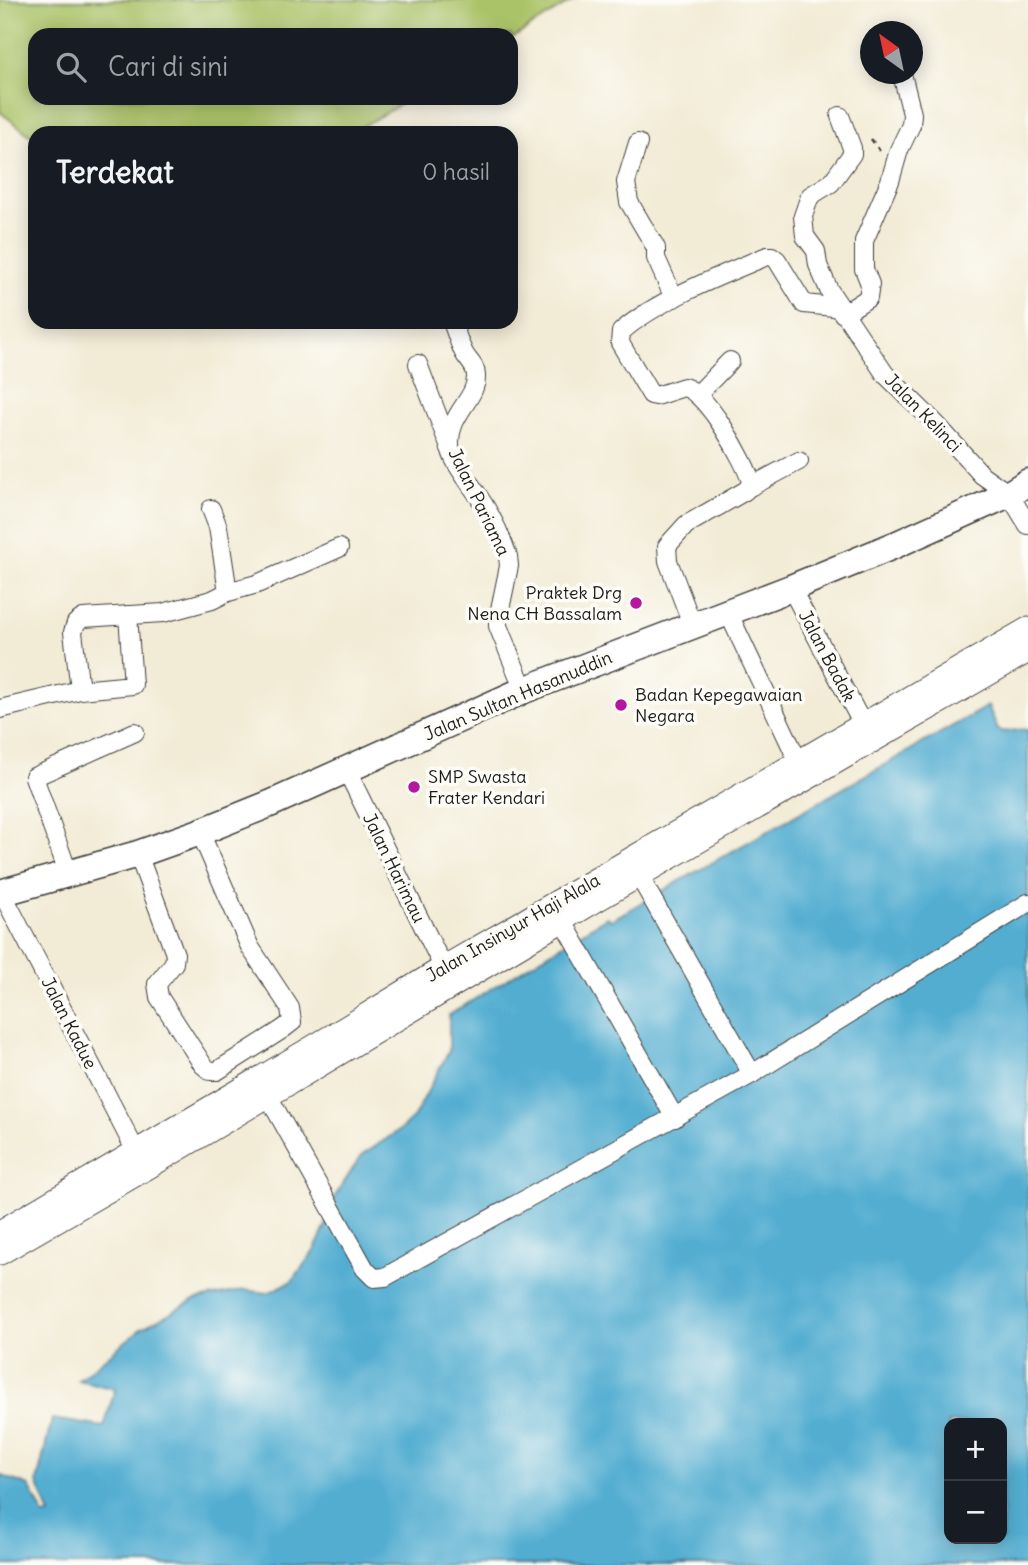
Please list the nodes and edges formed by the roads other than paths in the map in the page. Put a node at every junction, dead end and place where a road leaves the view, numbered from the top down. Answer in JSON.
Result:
{"nodes":[{"id":1,"x":904,"y":84,"type":"edge"},
{"id":2,"x":839,"y":116,"type":"dead end"},
{"id":3,"x":638,"y":144,"type":"dead end"},
{"id":4,"x":674,"y":299,"type":"junction"},
{"id":5,"x":842,"y":312,"type":"junction"},
{"id":6,"x":455,"y":329,"type":"edge"},
{"id":7,"x":730,"y":361,"type":"dead end"},
{"id":8,"x":418,"y":363,"type":"dead end"},
{"id":9,"x":698,"y":394,"type":"junction"},
{"id":10,"x":450,"y":448,"type":"junction"},
{"id":11,"x":799,"y":461,"type":"dead end"},
{"id":12,"x":752,"y":486,"type":"junction"},
{"id":13,"x":1019,"y":488,"type":"edge"},
{"id":14,"x":211,"y":509,"type":"dead end"},
{"id":15,"x":1028,"y":525,"type":"edge"},
{"id":16,"x":339,"y":548,"type":"dead end"},
{"id":17,"x":792,"y":588,"type":"junction"},
{"id":18,"x":228,"y":592,"type":"junction"},
{"id":19,"x":728,"y":612,"type":"junction"},
{"id":20,"x":128,"y":615,"type":"junction"},
{"id":21,"x":692,"y":624,"type":"junction"},
{"id":22,"x":1028,"y":629,"type":"edge"},
{"id":23,"x":1028,"y":651,"type":"edge"},
{"id":24,"x":80,"y":690,"type":"junction"},
{"id":25,"x":524,"y":690,"type":"junction"},
{"id":26,"x":0,"y":709,"type":"edge"},
{"id":27,"x":863,"y":725,"type":"junction"},
{"id":28,"x":135,"y":732,"type":"dead end"},
{"id":29,"x":799,"y":763,"type":"junction"},
{"id":30,"x":346,"y":769,"type":"junction"},
{"id":31,"x":200,"y":832,"type":"junction"},
{"id":32,"x":138,"y":854,"type":"junction"},
{"id":33,"x":69,"y":875,"type":"junction"},
{"id":34,"x":643,"y":884,"type":"junction"},
{"id":35,"x":1,"y":893,"type":"edge"},
{"id":36,"x":1028,"y":903,"type":"edge"},
{"id":37,"x":568,"y":929,"type":"junction"},
{"id":38,"x":448,"y":976,"type":"junction"},
{"id":39,"x":752,"y":1074,"type":"junction"},
{"id":40,"x":268,"y":1096,"type":"junction"},
{"id":41,"x":675,"y":1118,"type":"junction"},
{"id":42,"x":141,"y":1161,"type":"junction"},
{"id":43,"x":0,"y":1232,"type":"edge"},
{"id":44,"x":0,"y":1253,"type":"edge"}],
"edges":[{"from":1,"to":5,"type":"street"},
{"from":2,"to":5,"type":"street","name":"Jalan Kelinci"},
{"from":3,"to":4,"type":"street"},
{"from":4,"to":5,"type":"street"},
{"from":4,"to":9,"type":"street"},
{"from":5,"to":13,"type":"street","name":"Jalan Kelinci"},
{"from":6,"to":10,"type":"street","name":"Jalan Pariama"},
{"from":7,"to":9,"type":"street"},
{"from":8,"to":10,"type":"street"},
{"from":9,"to":12,"type":"street"},
{"from":10,"to":25,"type":"street","name":"Jalan Pariama"},
{"from":11,"to":12,"type":"street"},
{"from":12,"to":21,"type":"street"},
{"from":13,"to":15,"type":"street","name":"Jalan Kelinci"},
{"from":13,"to":17,"type":"highway","name":"Jalan Sultan Hasanuddin"},
{"from":14,"to":18,"type":"street"},
{"from":16,"to":18,"type":"street"},
{"from":17,"to":19,"type":"highway","name":"Jalan Sultan Hasanuddin"},
{"from":17,"to":27,"type":"street","name":"Jalan Badak"},
{"from":18,"to":20,"type":"street"},
{"from":19,"to":21,"type":"highway","name":"Jalan Sultan Hasanuddin"},
{"from":19,"to":29,"type":"street"},
{"from":20,"to":24,"type":"street"},
{"from":20,"to":24,"type":"street"},
{"from":21,"to":25,"type":"highway","name":"Jalan Sultan Hasanuddin"},
{"from":22,"to":27,"type":"main road","name":"Jalan Insinyur Haji Alala"},
{"from":23,"to":34,"type":"main road","name":"Jalan Insinyur Haji Alala"},
{"from":24,"to":26,"type":"street"},
{"from":25,"to":30,"type":"highway","name":"Jalan Sultan Hasanuddin"},
{"from":27,"to":29,"type":"main road","name":"Jalan Insinyur Haji Alala"},
{"from":28,"to":33,"type":"street"},
{"from":29,"to":38,"type":"main road","name":"Jalan Insinyur Haji Alala"},
{"from":30,"to":31,"type":"highway","name":"Jalan Sultan Hasanuddin"},
{"from":30,"to":38,"type":"street","name":"Jalan Harimau"},
{"from":31,"to":32,"type":"highway","name":"Jalan Sultan Hasanuddin"},
{"from":31,"to":32,"type":"street"},
{"from":32,"to":33,"type":"highway","name":"Jalan Sultan Hasanuddin"},
{"from":33,"to":35,"type":"highway","name":"Jalan Sultan Hasanuddin"},
{"from":34,"to":37,"type":"main road","name":"Jalan Insinyur Haji Alala"},
{"from":34,"to":39,"type":"street"},
{"from":35,"to":42,"type":"street","name":"Jalan Kadue"},
{"from":36,"to":39,"type":"street"},
{"from":37,"to":38,"type":"main road","name":"Jalan Insinyur Haji Alala"},
{"from":37,"to":41,"type":"street"},
{"from":38,"to":40,"type":"main road","name":"Jalan Insinyur Haji Alala"},
{"from":38,"to":42,"type":"main road","name":"Jalan Insinyur Haji Alala"},
{"from":39,"to":41,"type":"street"},
{"from":40,"to":41,"type":"street"},
{"from":40,"to":42,"type":"main road","name":"Jalan Insinyur Haji Alala"},
{"from":42,"to":43,"type":"main road","name":"Jalan Insinyur Haji Alala"},
{"from":42,"to":44,"type":"main road","name":"Jalan Insinyur Haji Alala"}]}
